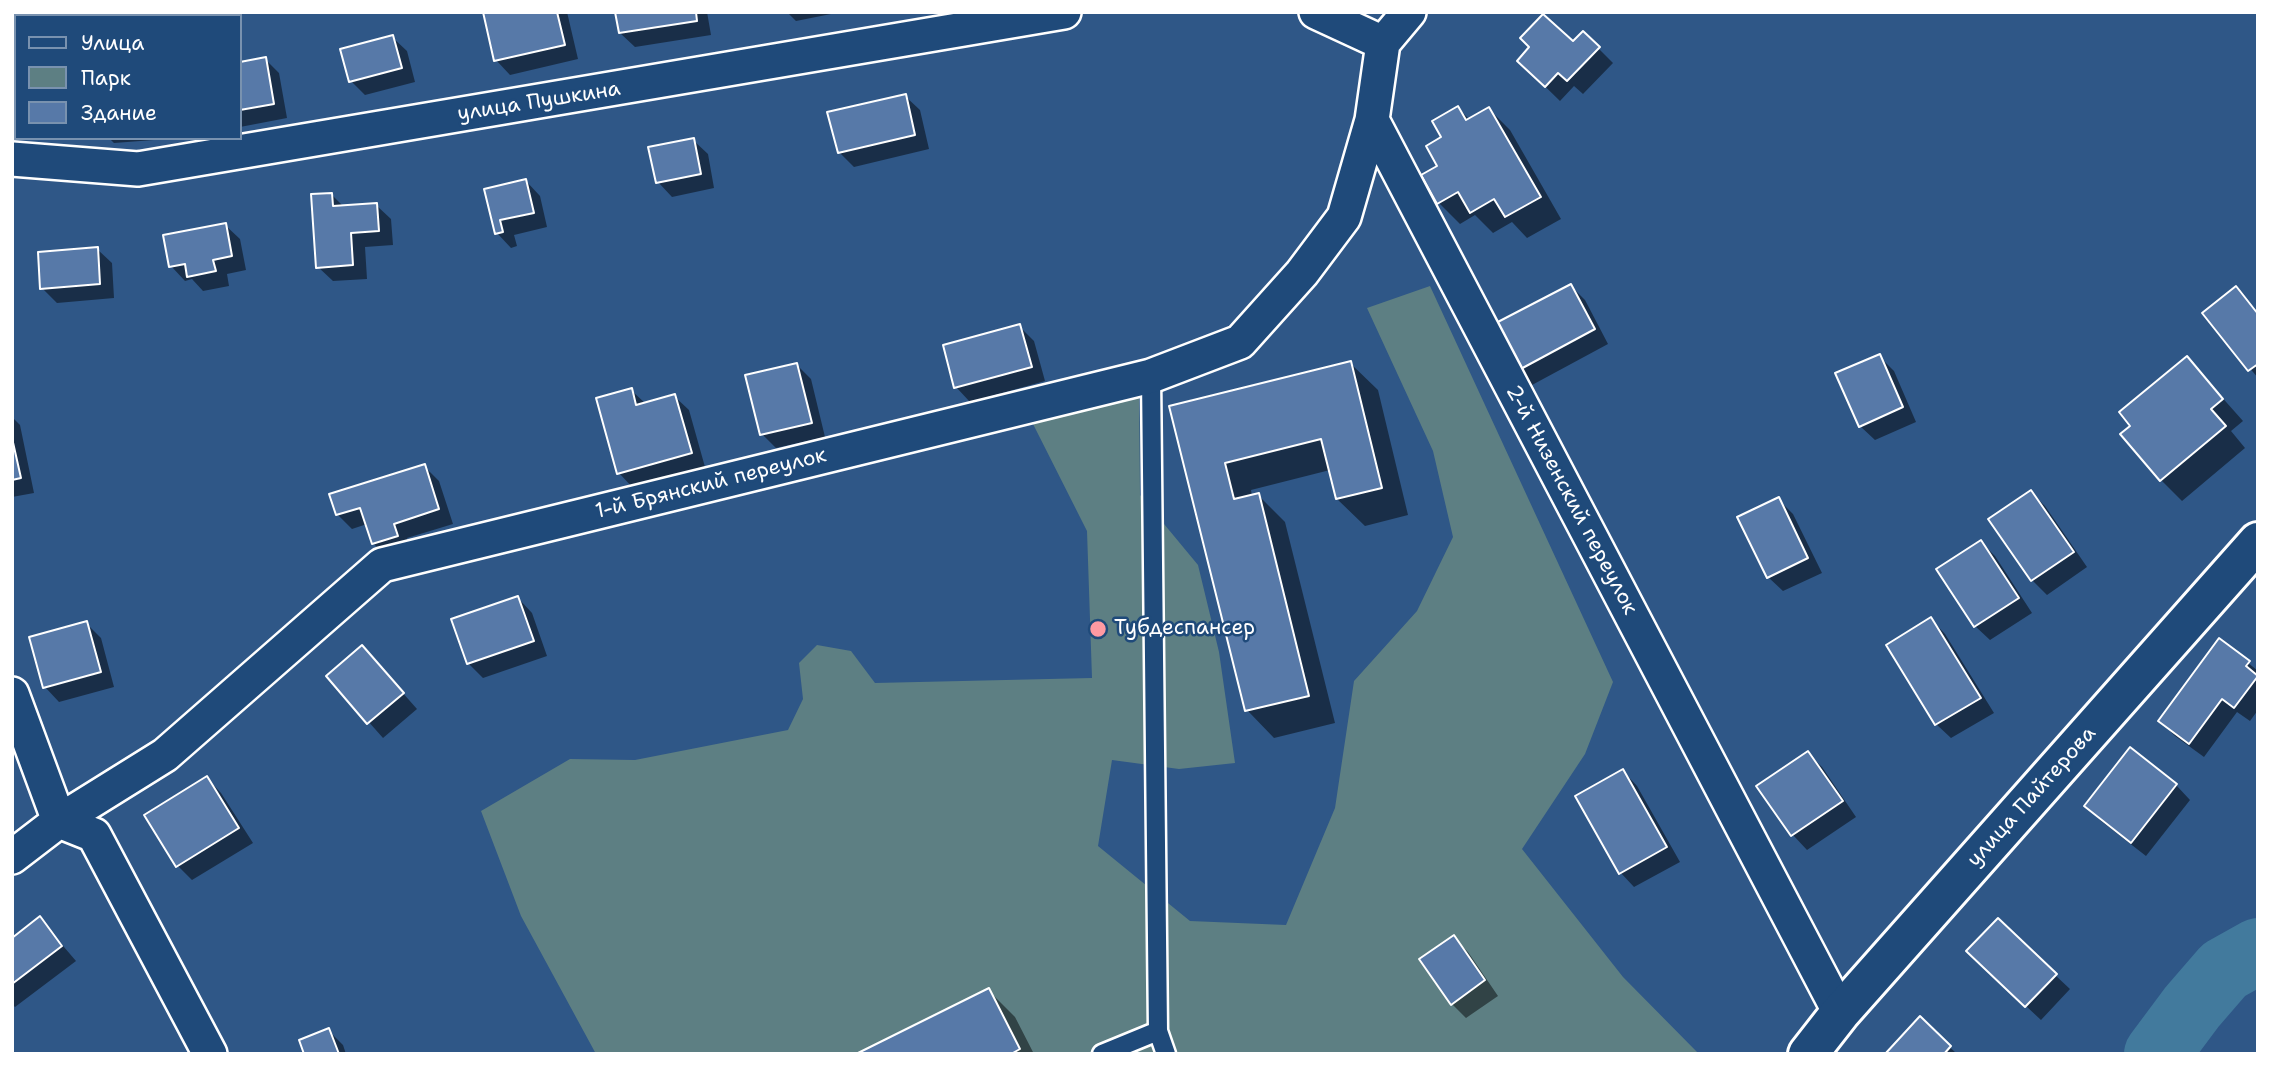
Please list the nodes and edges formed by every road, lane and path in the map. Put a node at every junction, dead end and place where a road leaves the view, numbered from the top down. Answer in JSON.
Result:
{"nodes":[{"id":1,"x":1064,"y":12,"type":"edge"},
{"id":2,"x":1316,"y":12,"type":"edge"},
{"id":3,"x":1409,"y":12,"type":"edge"},
{"id":4,"x":1383,"y":43,"type":"junction"},
{"id":5,"x":1372,"y":120,"type":"junction"},
{"id":6,"x":12,"y":159,"type":"edge"},
{"id":7,"x":1151,"y":376,"type":"junction"},
{"id":8,"x":2258,"y":542,"type":"edge"},
{"id":9,"x":12,"y":694,"type":"edge"},
{"id":10,"x":59,"y":821,"type":"junction"},
{"id":11,"x":12,"y":857,"type":"edge"},
{"id":12,"x":1840,"y":1013,"type":"junction"},
{"id":13,"x":1158,"y":1031,"type":"junction"},
{"id":14,"x":210,"y":1054,"type":"edge"},
{"id":15,"x":1102,"y":1054,"type":"edge"},
{"id":16,"x":1166,"y":1054,"type":"edge"},
{"id":17,"x":1808,"y":1054,"type":"edge"}],
"edges":[{"from":1,"to":6,"type":"street","name":"улица Пушкина"},
{"from":2,"to":4,"type":"street"},
{"from":3,"to":4,"type":"street"},
{"from":4,"to":5,"type":"street"},
{"from":5,"to":7,"type":"street","name":"1-й Брянский переулок"},
{"from":5,"to":12,"type":"street","name":"2-й Низенский переулок"},
{"from":7,"to":10,"type":"street","name":"1-й Брянский переулок"},
{"from":7,"to":13,"type":"lane"},
{"from":8,"to":12,"type":"main road","name":"улица Пайтерова"},
{"from":9,"to":10,"type":"street"},
{"from":10,"to":11,"type":"street","name":"1-й Брянский переулок"},
{"from":10,"to":14,"type":"street"},
{"from":12,"to":17,"type":"main road","name":"улица Пайтерова"},
{"from":13,"to":15,"type":"lane"},
{"from":13,"to":16,"type":"lane"}]}
